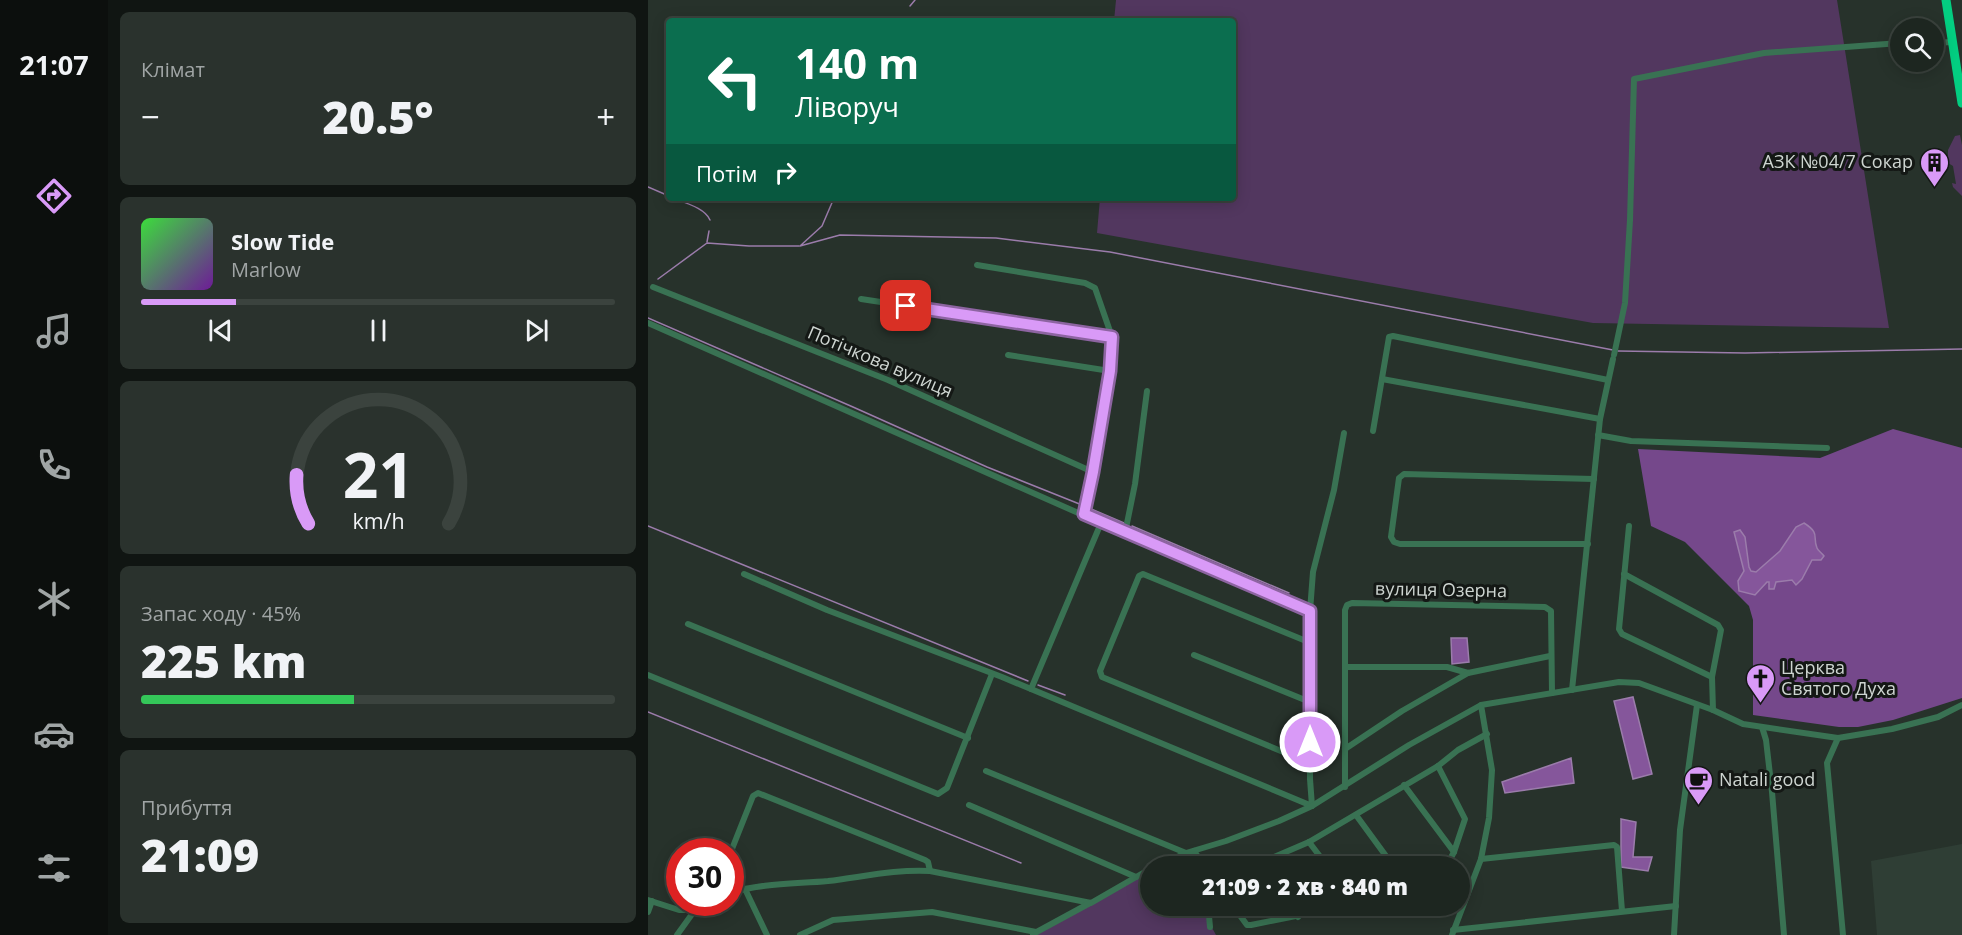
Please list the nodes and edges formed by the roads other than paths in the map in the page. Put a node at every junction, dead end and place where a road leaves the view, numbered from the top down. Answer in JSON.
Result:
{"nodes":[{"id":1,"x":1946,"y":0,"type":"edge"},
{"id":2,"x":1944,"y":42,"type":"edge"},
{"id":3,"x":1953,"y":42,"type":"junction"},
{"id":4,"x":1890,"y":44,"type":"edge"},
{"id":5,"x":1962,"y":103,"type":"edge"},
{"id":6,"x":977,"y":265,"type":"dead end"},
{"id":7,"x":653,"y":287,"type":"dead end"},
{"id":8,"x":861,"y":298,"type":"dead end"},
{"id":9,"x":648,"y":323,"type":"edge"},
{"id":10,"x":1112,"y":337,"type":"junction"},
{"id":11,"x":1008,"y":355,"type":"dead end"},
{"id":12,"x":1110,"y":371,"type":"junction"},
{"id":13,"x":1382,"y":379,"type":"junction"},
{"id":14,"x":1608,"y":380,"type":"junction"},
{"id":15,"x":1147,"y":391,"type":"dead end"},
{"id":16,"x":1600,"y":420,"type":"junction"},
{"id":17,"x":1373,"y":431,"type":"dead end"},
{"id":18,"x":1344,"y":433,"type":"dead end"},
{"id":19,"x":1598,"y":435,"type":"junction"},
{"id":20,"x":1827,"y":448,"type":"dead end"},
{"id":21,"x":1093,"y":472,"type":"junction"},
{"id":22,"x":1594,"y":479,"type":"junction"},
{"id":23,"x":1084,"y":514,"type":"junction"},
{"id":24,"x":1101,"y":523,"type":"junction"},
{"id":25,"x":1629,"y":526,"type":"dead end"},
{"id":26,"x":1125,"y":533,"type":"junction"},
{"id":27,"x":1588,"y":544,"type":"junction"},
{"id":28,"x":744,"y":574,"type":"dead end"},
{"id":29,"x":1624,"y":574,"type":"junction"},
{"id":30,"x":1310,"y":611,"type":"junction"},
{"id":31,"x":688,"y":624,"type":"dead end"},
{"id":32,"x":1311,"y":643,"type":"junction"},
{"id":33,"x":1194,"y":655,"type":"dead end"},
{"id":34,"x":1551,"y":656,"type":"junction"},
{"id":35,"x":1346,"y":667,"type":"junction"},
{"id":36,"x":1468,"y":673,"type":"junction"},
{"id":37,"x":992,"y":674,"type":"junction"},
{"id":38,"x":648,"y":675,"type":"edge"},
{"id":39,"x":1712,"y":677,"type":"junction"},
{"id":40,"x":1030,"y":688,"type":"junction"},
{"id":41,"x":1572,"y":690,"type":"junction"},
{"id":42,"x":1552,"y":693,"type":"junction"},
{"id":43,"x":1310,"y":702,"type":"junction"},
{"id":44,"x":1481,"y":705,"type":"junction"},
{"id":45,"x":1697,"y":705,"type":"junction"},
{"id":46,"x":1962,"y":705,"type":"edge"},
{"id":47,"x":1713,"y":710,"type":"junction"},
{"id":48,"x":1762,"y":727,"type":"junction"},
{"id":49,"x":1487,"y":734,"type":"junction"},
{"id":50,"x":968,"y":738,"type":"junction"},
{"id":51,"x":1838,"y":738,"type":"junction"},
{"id":52,"x":1345,"y":749,"type":"junction"},
{"id":53,"x":1310,"y":762,"type":"junction"},
{"id":54,"x":1438,"y":766,"type":"junction"},
{"id":55,"x":986,"y":771,"type":"dead end"},
{"id":56,"x":1404,"y":785,"type":"junction"},
{"id":57,"x":1345,"y":787,"type":"junction"},
{"id":58,"x":969,"y":805,"type":"dead end"},
{"id":59,"x":1312,"y":806,"type":"junction"},
{"id":60,"x":1356,"y":815,"type":"junction"},
{"id":61,"x":736,"y":838,"type":"edge"},
{"id":62,"x":1309,"y":842,"type":"junction"},
{"id":63,"x":1194,"y":851,"type":"junction"},
{"id":64,"x":1454,"y":852,"type":"junction"},
{"id":65,"x":1186,"y":853,"type":"junction"},
{"id":66,"x":1179,"y":856,"type":"edge"},
{"id":67,"x":1197,"y":856,"type":"edge"},
{"id":68,"x":1281,"y":856,"type":"edge"},
{"id":69,"x":1320,"y":856,"type":"edge"},
{"id":70,"x":1386,"y":856,"type":"edge"},
{"id":71,"x":1452,"y":856,"type":"edge"},
{"id":72,"x":1481,"y":859,"type":"junction"},
{"id":73,"x":930,"y":871,"type":"junction"},
{"id":74,"x":1140,"y":875,"type":"edge"},
{"id":75,"x":1136,"y":877,"type":"junction"},
{"id":76,"x":745,"y":889,"type":"joint"},
{"id":77,"x":650,"y":900,"type":"edge"},
{"id":78,"x":1091,"y":903,"type":"junction"},
{"id":79,"x":666,"y":906,"type":"edge"},
{"id":80,"x":1676,"y":906,"type":"junction"},
{"id":81,"x":1622,"y":911,"type":"junction"},
{"id":82,"x":648,"y":912,"type":"edge"},
{"id":83,"x":691,"y":916,"type":"edge"},
{"id":84,"x":1208,"y":916,"type":"edge"},
{"id":85,"x":1240,"y":916,"type":"edge"},
{"id":86,"x":1298,"y":916,"type":"edge"},
{"id":87,"x":1210,"y":927,"type":"dead end"},
{"id":88,"x":1452,"y":933,"type":"edge"},
{"id":89,"x":1033,"y":934,"type":"edge"},
{"id":90,"x":677,"y":935,"type":"edge"},
{"id":91,"x":767,"y":935,"type":"edge"},
{"id":92,"x":800,"y":935,"type":"edge"},
{"id":93,"x":1674,"y":935,"type":"edge"},
{"id":94,"x":1784,"y":935,"type":"edge"},
{"id":95,"x":1844,"y":935,"type":"edge"}],
"edges":[{"from":1,"to":3,"type":"highway"},
{"from":2,"to":3,"type":"street"},
{"from":3,"to":5,"type":"highway"},
{"from":4,"to":14,"type":"street"},
{"from":6,"to":10,"type":"street"},
{"from":7,"to":21,"type":"street","name":"Потічкова вулиця"},
{"from":8,"to":10,"type":"street"},
{"from":9,"to":23,"type":"street"},
{"from":10,"to":12,"type":"street"},
{"from":11,"to":12,"type":"street"},
{"from":12,"to":21,"type":"street"},
{"from":13,"to":14,"type":"street"},
{"from":13,"to":16,"type":"street"},
{"from":13,"to":17,"type":"street"},
{"from":14,"to":16,"type":"street"},
{"from":15,"to":26,"type":"street"},
{"from":16,"to":19,"type":"street"},
{"from":18,"to":30,"type":"street"},
{"from":19,"to":20,"type":"street"},
{"from":19,"to":22,"type":"street"},
{"from":21,"to":23,"type":"street"},
{"from":22,"to":27,"type":"street"},
{"from":22,"to":27,"type":"street"},
{"from":23,"to":24,"type":"street"},
{"from":24,"to":26,"type":"street"},
{"from":24,"to":40,"type":"street"},
{"from":25,"to":29,"type":"street"},
{"from":26,"to":30,"type":"street"},
{"from":27,"to":41,"type":"street"},
{"from":28,"to":37,"type":"street"},
{"from":29,"to":39,"type":"street"},
{"from":29,"to":39,"type":"street"},
{"from":30,"to":32,"type":"street"},
{"from":31,"to":50,"type":"street"},
{"from":32,"to":43,"type":"street"},
{"from":32,"to":53,"type":"street"},
{"from":33,"to":43,"type":"street"},
{"from":34,"to":35,"type":"street","name":"вулиця Озерна"},
{"from":34,"to":36,"type":"street"},
{"from":34,"to":42,"type":"street","name":"вулиця Озерна"},
{"from":35,"to":36,"type":"street"},
{"from":35,"to":52,"type":"street","name":"вулиця Озерна"},
{"from":36,"to":52,"type":"street"},
{"from":37,"to":40,"type":"street"},
{"from":37,"to":50,"type":"street"},
{"from":38,"to":50,"type":"street"},
{"from":39,"to":47,"type":"street"},
{"from":40,"to":59,"type":"street"},
{"from":41,"to":42,"type":"street"},
{"from":41,"to":45,"type":"street"},
{"from":42,"to":44,"type":"street"},
{"from":43,"to":53,"type":"street"},
{"from":44,"to":49,"type":"street"},
{"from":44,"to":57,"type":"street"},
{"from":45,"to":47,"type":"street"},
{"from":45,"to":80,"type":"street"},
{"from":46,"to":51,"type":"street"},
{"from":47,"to":48,"type":"street"},
{"from":48,"to":51,"type":"street"},
{"from":48,"to":94,"type":"street"},
{"from":49,"to":54,"type":"street"},
{"from":49,"to":72,"type":"street"},
{"from":51,"to":95,"type":"street"},
{"from":52,"to":57,"type":"street","name":"вулиця Озерна"},
{"from":53,"to":59,"type":"street"},
{"from":54,"to":56,"type":"street"},
{"from":54,"to":64,"type":"street"},
{"from":55,"to":65,"type":"street"},
{"from":56,"to":60,"type":"street"},
{"from":56,"to":64,"type":"street"},
{"from":57,"to":59,"type":"street"},
{"from":58,"to":75,"type":"street"},
{"from":59,"to":63,"type":"street"},
{"from":60,"to":62,"type":"street"},
{"from":60,"to":70,"type":"street"},
{"from":61,"to":73,"type":"street"},
{"from":62,"to":68,"type":"street"},
{"from":62,"to":69,"type":"street"},
{"from":63,"to":65,"type":"street"},
{"from":63,"to":67,"type":"street"},
{"from":64,"to":71,"type":"street"},
{"from":65,"to":66,"type":"street"},
{"from":72,"to":81,"type":"street"},
{"from":72,"to":88,"type":"street"},
{"from":73,"to":76,"type":"street"},
{"from":73,"to":78,"type":"street"},
{"from":74,"to":75,"type":"street"},
{"from":75,"to":78,"type":"street"},
{"from":76,"to":91,"type":"street"},
{"from":77,"to":79,"type":"street"},
{"from":77,"to":82,"type":"street"},
{"from":78,"to":89,"type":"street"},
{"from":80,"to":81,"type":"street"},
{"from":80,"to":93,"type":"street"},
{"from":81,"to":88,"type":"street"},
{"from":83,"to":90,"type":"street"},
{"from":84,"to":87,"type":"street"},
{"from":85,"to":86,"type":"street"},
{"from":89,"to":92,"type":"street"}]}
